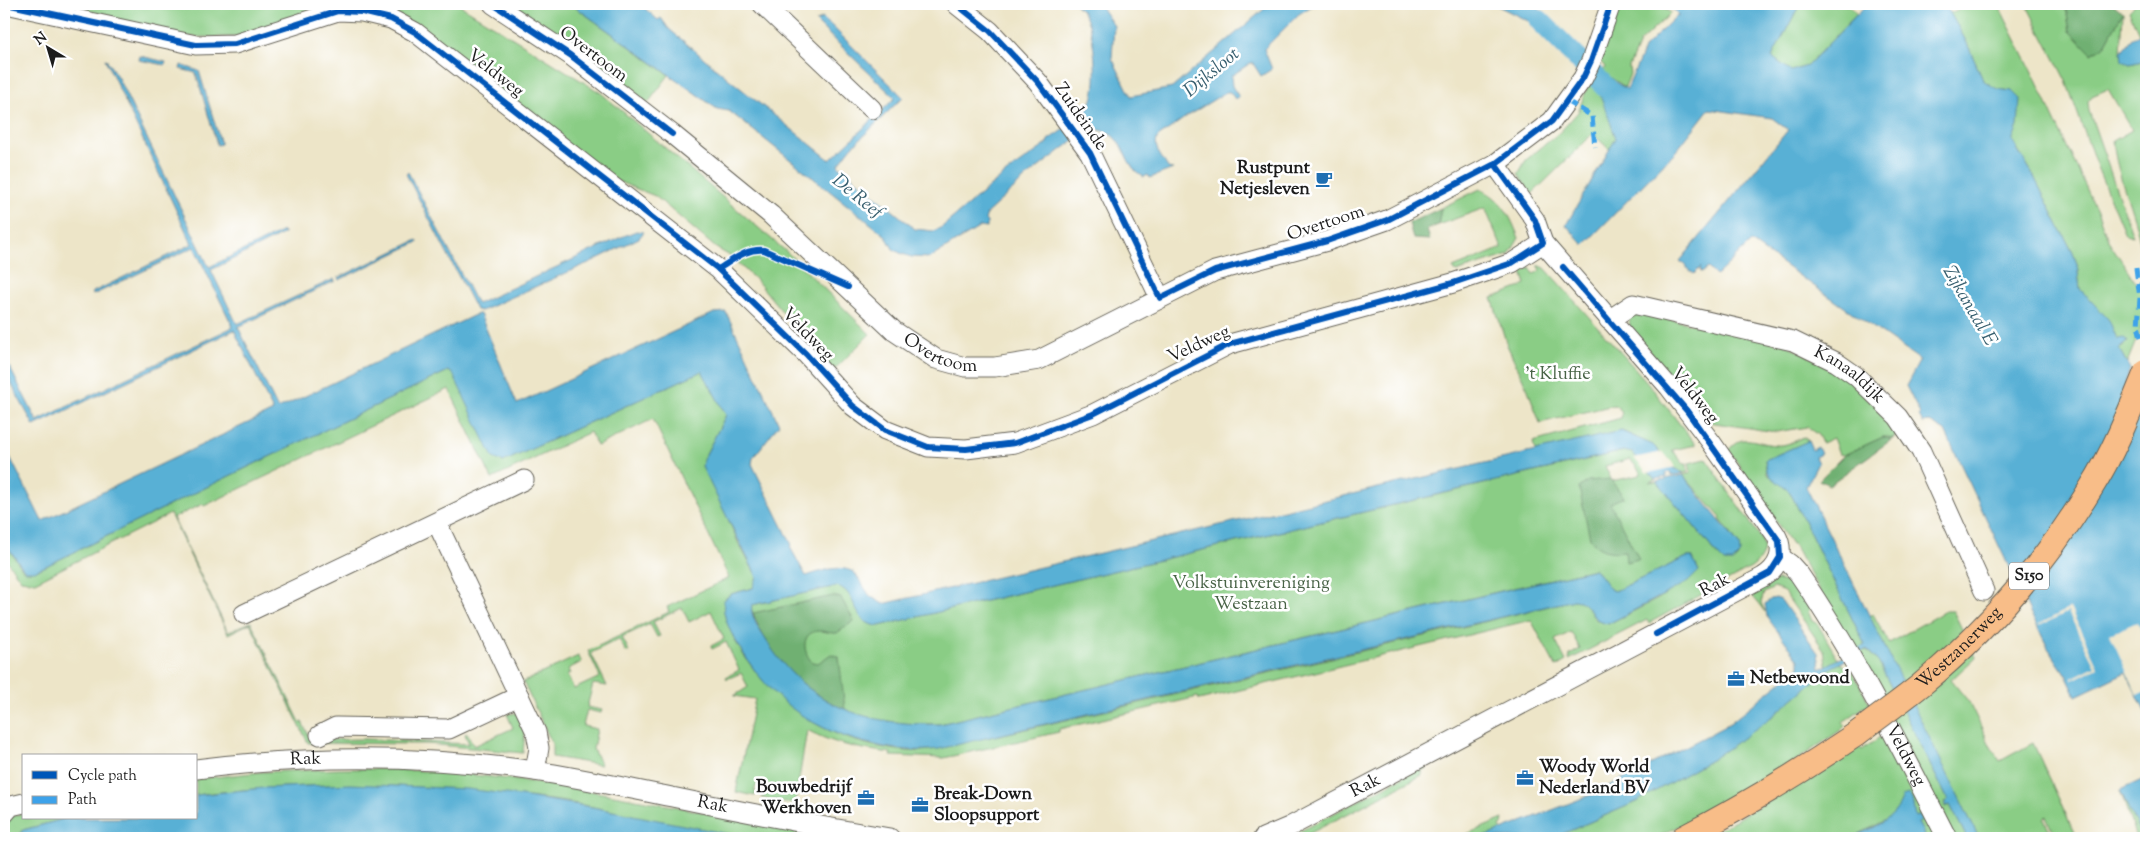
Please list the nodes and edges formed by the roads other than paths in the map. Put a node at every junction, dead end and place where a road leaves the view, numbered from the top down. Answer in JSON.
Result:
{"nodes":[{"id":1,"x":6,"y":4,"type":"edge"},
{"id":2,"x":493,"y":4,"type":"edge"},
{"id":3,"x":762,"y":4,"type":"edge"},
{"id":4,"x":956,"y":4,"type":"edge"},
{"id":5,"x":1611,"y":4,"type":"edge"},
{"id":6,"x":872,"y":109,"type":"dead end"},
{"id":7,"x":1495,"y":164,"type":"junction"},
{"id":8,"x":1543,"y":243,"type":"junction"},
{"id":9,"x":1160,"y":298,"type":"junction"},
{"id":10,"x":1609,"y":320,"type":"junction"},
{"id":11,"x":2146,"y":372,"type":"edge"},
{"id":12,"x":524,"y":480,"type":"dead end"},
{"id":13,"x":437,"y":523,"type":"junction"},
{"id":14,"x":1780,"y":557,"type":"junction"},
{"id":15,"x":1984,"y":591,"type":"dead end"},
{"id":16,"x":244,"y":614,"type":"dead end"},
{"id":17,"x":519,"y":696,"type":"junction"},
{"id":18,"x":320,"y":735,"type":"dead end"},
{"id":19,"x":198,"y":769,"type":"edge"},
{"id":20,"x":535,"y":771,"type":"junction"},
{"id":21,"x":890,"y":838,"type":"edge"},
{"id":22,"x":1263,"y":838,"type":"edge"},
{"id":23,"x":1683,"y":838,"type":"edge"},
{"id":24,"x":1947,"y":838,"type":"edge"}],
"edges":[{"from":1,"to":8,"type":"street","name":"Veldweg"},
{"from":2,"to":9,"type":"street","name":"Overtoom"},
{"from":3,"to":6,"type":"street"},
{"from":4,"to":9,"type":"street","name":"Zuideinde"},
{"from":5,"to":7,"type":"street","name":"Overtoom"},
{"from":7,"to":8,"type":"street","name":"Veldweg"},
{"from":7,"to":9,"type":"street","name":"Overtoom"},
{"from":8,"to":10,"type":"street","name":"Veldweg"},
{"from":10,"to":14,"type":"street","name":"Veldweg"},
{"from":10,"to":15,"type":"street","name":"Kanaaldijk"},
{"from":11,"to":23,"type":"main road","name":"Westzanerweg","number":"S150","bridge":true},
{"from":12,"to":13,"type":"street"},
{"from":13,"to":16,"type":"street"},
{"from":13,"to":17,"type":"street"},
{"from":14,"to":22,"type":"street","name":"Rak"},
{"from":14,"to":24,"type":"street","name":"Veldweg"},
{"from":17,"to":18,"type":"street","name":"Rak"},
{"from":17,"to":20,"type":"street"},
{"from":19,"to":20,"type":"street","name":"Rak"},
{"from":20,"to":21,"type":"street","name":"Rak"}]}
